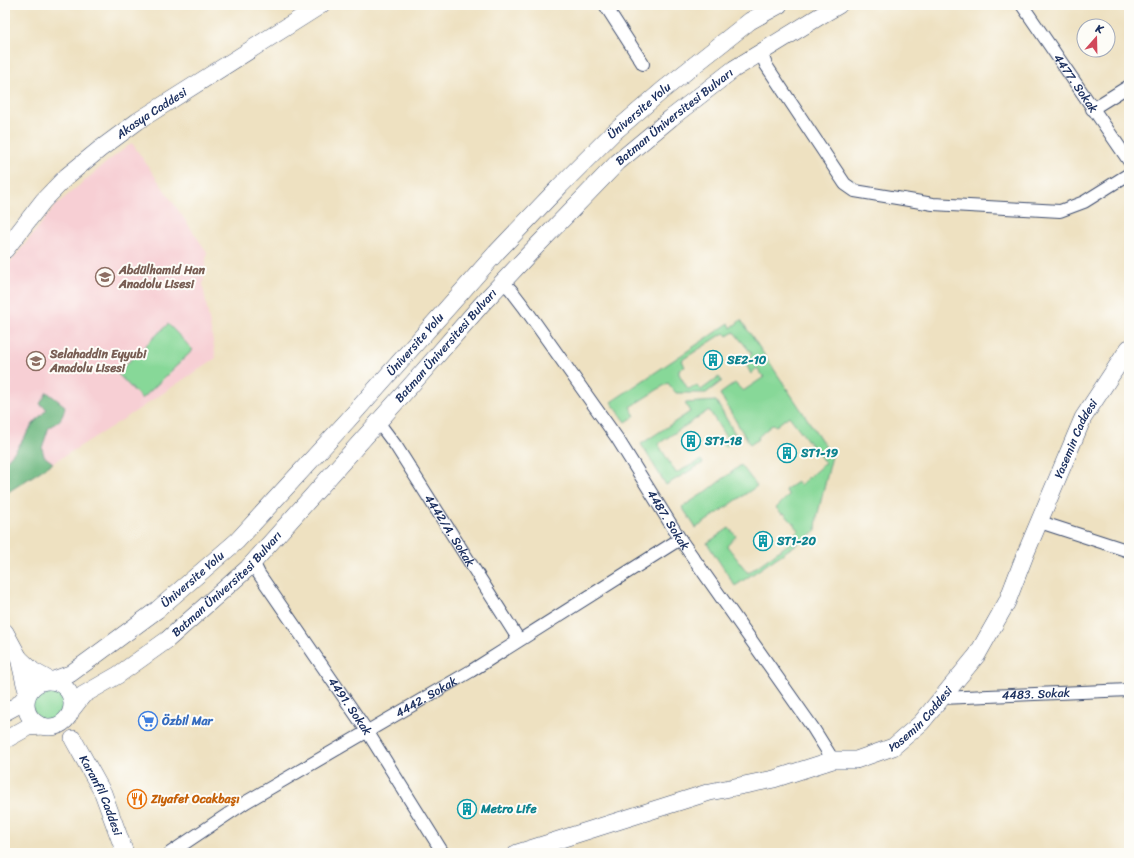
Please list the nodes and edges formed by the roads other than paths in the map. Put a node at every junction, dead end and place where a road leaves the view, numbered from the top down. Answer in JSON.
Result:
{"nodes":[{"id":1,"x":321,"y":5,"type":"edge"},
{"id":2,"x":605,"y":5,"type":"edge"},
{"id":3,"x":779,"y":5,"type":"edge"},
{"id":4,"x":839,"y":5,"type":"edge"},
{"id":5,"x":1022,"y":5,"type":"edge"},
{"id":6,"x":761,"y":52,"type":"junction"},
{"id":7,"x":643,"y":64,"type":"dead end"},
{"id":8,"x":1129,"y":86,"type":"edge"},
{"id":9,"x":1092,"y":109,"type":"junction"},
{"id":10,"x":1129,"y":161,"type":"edge"},
{"id":11,"x":1129,"y":174,"type":"edge"},
{"id":12,"x":5,"y":250,"type":"edge"},
{"id":13,"x":503,"y":282,"type":"junction"},
{"id":14,"x":1129,"y":348,"type":"edge"},
{"id":15,"x":378,"y":422,"type":"junction"},
{"id":16,"x":1040,"y":522,"type":"junction"},
{"id":17,"x":680,"y":540,"type":"junction"},
{"id":18,"x":1129,"y":551,"type":"edge"},
{"id":19,"x":253,"y":562,"type":"junction"},
{"id":20,"x":5,"y":632,"type":"edge"},
{"id":21,"x":519,"y":640,"type":"junction"},
{"id":22,"x":19,"y":658,"type":"junction"},
{"id":23,"x":51,"y":681,"type":"junction"},
{"id":24,"x":1129,"y":690,"type":"edge"},
{"id":25,"x":28,"y":694,"type":"junction"},
{"id":26,"x":942,"y":698,"type":"junction"},
{"id":27,"x":71,"y":711,"type":"junction"},
{"id":28,"x":5,"y":712,"type":"edge"},
{"id":29,"x":47,"y":727,"type":"junction"},
{"id":30,"x":367,"y":731,"type":"junction"},
{"id":31,"x":73,"y":739,"type":"junction"},
{"id":32,"x":5,"y":740,"type":"edge"},
{"id":33,"x":833,"y":760,"type":"junction"},
{"id":34,"x":125,"y":853,"type":"edge"},
{"id":35,"x":170,"y":853,"type":"edge"},
{"id":36,"x":443,"y":853,"type":"edge"},
{"id":37,"x":517,"y":853,"type":"edge"}],
"edges":[{"from":1,"to":12,"type":"main road","name":"Akasya Caddesi"},
{"from":2,"to":7,"type":"street"},
{"from":3,"to":23,"type":"main road","name":"Üniversite Yolu"},
{"from":4,"to":6,"type":"main road","name":"Batman Üniversitesi Bulvarı"},
{"from":5,"to":9,"type":"street","name":"4477. Sokak"},
{"from":6,"to":11,"type":"street"},
{"from":6,"to":13,"type":"main road","name":"Batman Üniversitesi Bulvarı"},
{"from":8,"to":9,"type":"street"},
{"from":9,"to":10,"type":"street","name":"4477. Sokak"},
{"from":13,"to":15,"type":"main road","name":"Batman Üniversitesi Bulvarı"},
{"from":13,"to":17,"type":"street","name":"4487. Sokak"},
{"from":14,"to":16,"type":"main road","name":"Yasemin Caddesi"},
{"from":15,"to":19,"type":"main road","name":"Batman Üniversitesi Bulvarı"},
{"from":15,"to":21,"type":"street","name":"4442/A. Sokak"},
{"from":16,"to":18,"type":"street"},
{"from":16,"to":26,"type":"main road","name":"Yasemin Caddesi"},
{"from":17,"to":21,"type":"street","name":"4442. Sokak"},
{"from":17,"to":33,"type":"street","name":"4487. Sokak"},
{"from":19,"to":27,"type":"main road","name":"Batman Üniversitesi Bulvarı"},
{"from":19,"to":30,"type":"street","name":"4491. Sokak"},
{"from":20,"to":22,"type":"main road"},
{"from":21,"to":30,"type":"street","name":"4442. Sokak"},
{"from":22,"to":23,"type":"main road"},
{"from":22,"to":25,"type":"main road"},
{"from":23,"to":25,"type":"main road"},
{"from":23,"to":27,"type":"main road"},
{"from":24,"to":26,"type":"street","name":"4483. Sokak"},
{"from":25,"to":28,"type":"main road"},
{"from":25,"to":29,"type":"main road"},
{"from":26,"to":33,"type":"main road","name":"Yasemin Caddesi"},
{"from":27,"to":29,"type":"main road"},
{"from":27,"to":31,"type":"main road"},
{"from":29,"to":31,"type":"main road"},
{"from":29,"to":32,"type":"main road"},
{"from":30,"to":35,"type":"street","name":"4442. Sokak"},
{"from":30,"to":36,"type":"street","name":"4491. Sokak"},
{"from":31,"to":34,"type":"main road","name":"Karanfil Caddesi"},
{"from":33,"to":37,"type":"main road","name":"Yasemin Caddesi"}]}
